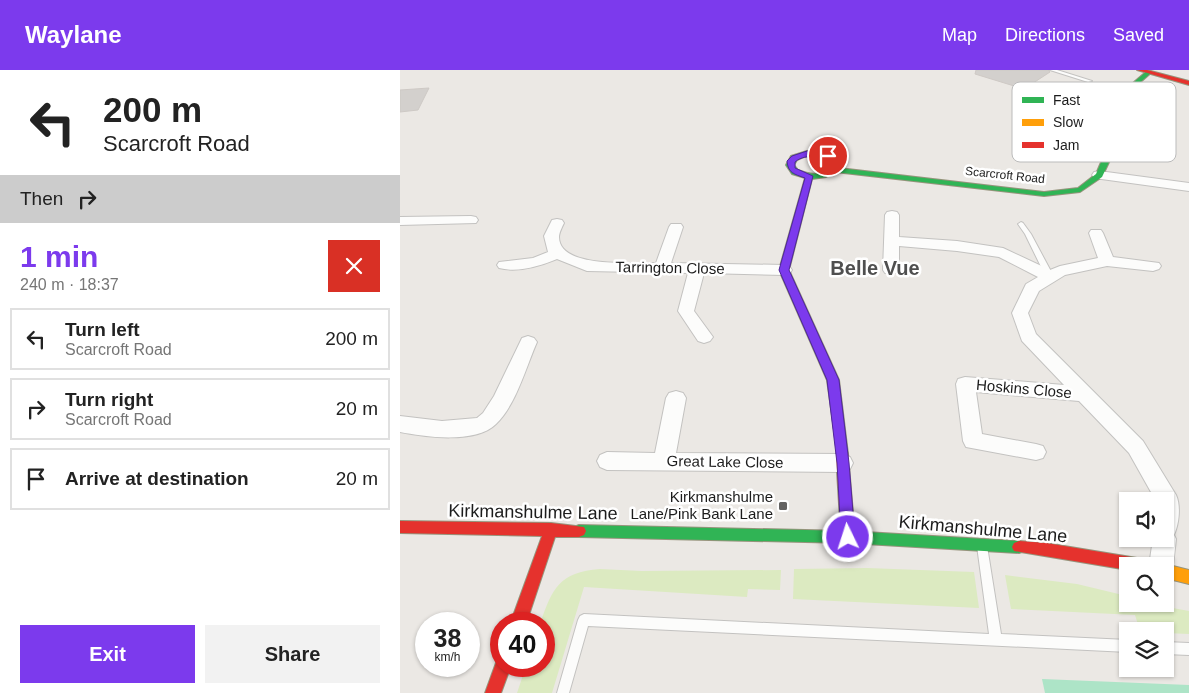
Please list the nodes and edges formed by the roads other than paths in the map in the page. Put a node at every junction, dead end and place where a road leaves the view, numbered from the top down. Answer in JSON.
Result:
{"nodes":[{"id":1,"x":1052,"y":70,"type":"edge"},
{"id":2,"x":1145,"y":71,"type":"edge"},
{"id":3,"x":1090,"y":81,"type":"dead end"},
{"id":4,"x":1133,"y":82,"type":"edge"},
{"id":5,"x":1189,"y":83,"type":"edge"},
{"id":6,"x":1105,"y":162,"type":"edge"},
{"id":7,"x":836,"y":170,"type":"junction"},
{"id":8,"x":1099,"y":175,"type":"junction"},
{"id":9,"x":809,"y":176,"type":"junction"},
{"id":10,"x":1189,"y":186,"type":"edge"},
{"id":11,"x":892,"y":215,"type":"dead end"},
{"id":12,"x":471,"y":220,"type":"dead end"},
{"id":13,"x":400,"y":221,"type":"edge"},
{"id":14,"x":557,"y":223,"type":"dead end"},
{"id":15,"x":1021,"y":224,"type":"dead end"},
{"id":16,"x":676,"y":227,"type":"dead end"},
{"id":17,"x":1096,"y":233,"type":"dead end"},
{"id":18,"x":892,"y":241,"type":"junction"},
{"id":19,"x":559,"y":253,"type":"junction"},
{"id":20,"x":1107,"y":261,"type":"junction"},
{"id":21,"x":505,"y":265,"type":"dead end"},
{"id":22,"x":1153,"y":266,"type":"dead end"},
{"id":23,"x":662,"y":267,"type":"junction"},
{"id":24,"x":697,"y":268,"type":"junction"},
{"id":25,"x":784,"y":270,"type":"junction"},
{"id":26,"x":891,"y":270,"type":"dead end"},
{"id":27,"x":1050,"y":277,"type":"junction"},
{"id":28,"x":704,"y":337,"type":"dead end"},
{"id":29,"x":528,"y":342,"type":"dead end"},
{"id":30,"x":1084,"y":394,"type":"junction"},
{"id":31,"x":676,"y":398,"type":"dead end"},
{"id":32,"x":400,"y":424,"type":"edge"},
{"id":33,"x":1036,"y":452,"type":"dead end"},
{"id":34,"x":607,"y":461,"type":"dead end"},
{"id":35,"x":664,"y":462,"type":"junction"},
{"id":36,"x":843,"y":463,"type":"junction"},
{"id":37,"x":1162,"y":492,"type":"edge"},
{"id":38,"x":400,"y":527,"type":"edge"},
{"id":39,"x":552,"y":530,"type":"junction"},
{"id":40,"x":848,"y":537,"type":"junction"},
{"id":41,"x":982,"y":543,"type":"junction"},
{"id":42,"x":1119,"y":562,"type":"edge"},
{"id":43,"x":1174,"y":573,"type":"edge"},
{"id":44,"x":1189,"y":577,"type":"edge"},
{"id":45,"x":522,"y":612,"type":"edge"},
{"id":46,"x":996,"y":640,"type":"junction"},
{"id":47,"x":1119,"y":646,"type":"edge"},
{"id":48,"x":1174,"y":648,"type":"edge"},
{"id":49,"x":1189,"y":649,"type":"edge"},
{"id":50,"x":499,"y":677,"type":"edge"},
{"id":51,"x":493,"y":693,"type":"edge"},
{"id":52,"x":564,"y":693,"type":"edge"}],
"edges":[{"from":1,"to":3,"type":"lane"},
{"from":2,"to":4,"type":"main road"},
{"from":2,"to":5,"type":"main road"},
{"from":6,"to":8,"type":"main road"},
{"from":7,"to":8,"type":"main road","name":"Scarcroft Road"},
{"from":7,"to":9,"type":"main road","name":"Scarcroft Road"},
{"from":7,"to":9,"type":"main road"},
{"from":8,"to":10,"type":"street"},
{"from":9,"to":25,"type":"main road"},
{"from":11,"to":18,"type":"street"},
{"from":12,"to":13,"type":"street"},
{"from":14,"to":19,"type":"street"},
{"from":15,"to":27,"type":"lane"},
{"from":16,"to":23,"type":"street"},
{"from":17,"to":20,"type":"street"},
{"from":18,"to":26,"type":"street"},
{"from":18,"to":27,"type":"street"},
{"from":19,"to":21,"type":"street"},
{"from":19,"to":23,"type":"street","name":"Tarrington Close"},
{"from":20,"to":22,"type":"street"},
{"from":20,"to":27,"type":"street"},
{"from":23,"to":24,"type":"street","name":"Tarrington Close"},
{"from":24,"to":25,"type":"street","name":"Tarrington Close"},
{"from":24,"to":28,"type":"street"},
{"from":25,"to":36,"type":"main road"},
{"from":27,"to":30,"type":"street"},
{"from":29,"to":32,"type":"street"},
{"from":30,"to":33,"type":"street","name":"Hoskins Close"},
{"from":30,"to":37,"type":"street"},
{"from":31,"to":35,"type":"street"},
{"from":34,"to":35,"type":"street","name":"Great Lake Close"},
{"from":35,"to":36,"type":"street","name":"Great Lake Close"},
{"from":36,"to":40,"type":"main road"},
{"from":38,"to":39,"type":"main road","name":"Kirkmanshulme Lane"},
{"from":39,"to":40,"type":"main road","name":"Kirkmanshulme Lane"},
{"from":39,"to":45,"type":"main road"},
{"from":40,"to":41,"type":"main road","name":"Kirkmanshulme Lane"},
{"from":41,"to":42,"type":"main road","name":"Kirkmanshulme Lane"},
{"from":41,"to":46,"type":"lane"},
{"from":43,"to":44,"type":"main road"},
{"from":46,"to":47,"type":"lane"},
{"from":46,"to":52,"type":"lane"},
{"from":48,"to":49,"type":"lane"},
{"from":50,"to":51,"type":"main road"}]}
